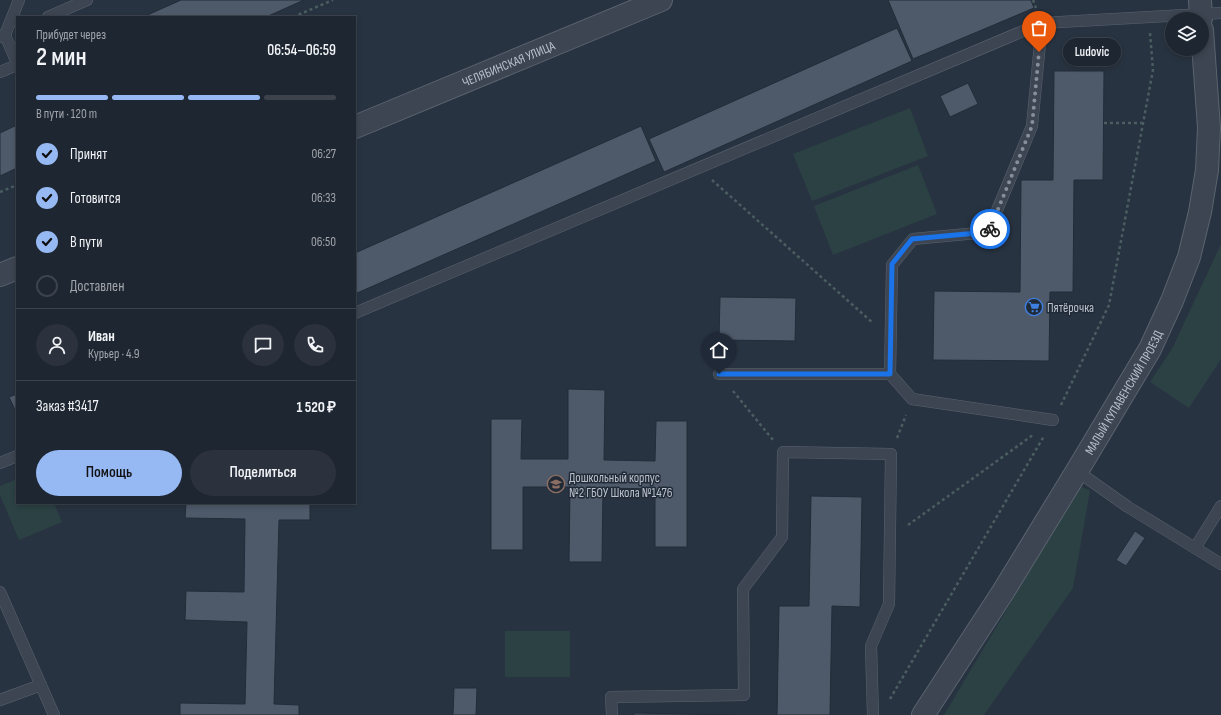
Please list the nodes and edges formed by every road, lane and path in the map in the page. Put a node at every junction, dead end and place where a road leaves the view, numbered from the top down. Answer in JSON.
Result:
{"nodes":[{"id":1,"x":18,"y":0,"type":"edge"},
{"id":2,"x":87,"y":0,"type":"edge"},
{"id":3,"x":333,"y":0,"type":"edge"},
{"id":4,"x":661,"y":0,"type":"edge"},
{"id":5,"x":50,"y":16,"type":"edge"},
{"id":6,"x":295,"y":16,"type":"edge"},
{"id":7,"x":1165,"y":16,"type":"edge"},
{"id":8,"x":1150,"y":17,"type":"junction"},
{"id":9,"x":1042,"y":23,"type":"junction"},
{"id":10,"x":16,"y":30,"type":"edge"},
{"id":11,"x":3,"y":36,"type":"edge"},
{"id":12,"x":1206,"y":56,"type":"edge"},
{"id":13,"x":16,"y":62,"type":"edge"},
{"id":14,"x":16,"y":64,"type":"edge"},
{"id":15,"x":0,"y":72,"type":"edge"},
{"id":16,"x":1104,"y":124,"type":"dead end"},
{"id":17,"x":1143,"y":124,"type":"junction"},
{"id":18,"x":356,"y":128,"type":"edge"},
{"id":19,"x":698,"y":168,"type":"junction"},
{"id":20,"x":16,"y":185,"type":"edge"},
{"id":21,"x":0,"y":192,"type":"edge"},
{"id":22,"x":16,"y":268,"type":"edge"},
{"id":23,"x":0,"y":275,"type":"edge"},
{"id":24,"x":356,"y":313,"type":"edge"},
{"id":25,"x":890,"y":338,"type":"junction"},
{"id":26,"x":719,"y":374,"type":"joint"},
{"id":27,"x":890,"y":374,"type":"junction"},
{"id":28,"x":912,"y":399,"type":"junction"},
{"id":29,"x":1053,"y":420,"type":"junction"},
{"id":30,"x":783,"y":452,"type":"junction"},
{"id":31,"x":890,"y":454,"type":"junction"},
{"id":32,"x":16,"y":456,"type":"edge"},
{"id":33,"x":0,"y":463,"type":"edge"},
{"id":34,"x":1077,"y":471,"type":"junction"},
{"id":35,"x":1221,"y":506,"type":"edge"},
{"id":36,"x":890,"y":538,"type":"junction"},
{"id":37,"x":1195,"y":548,"type":"junction"},
{"id":38,"x":1221,"y":564,"type":"edge"},
{"id":39,"x":0,"y":592,"type":"edge"},
{"id":40,"x":41,"y":685,"type":"junction"},
{"id":41,"x":0,"y":700,"type":"edge"},
{"id":42,"x":889,"y":701,"type":"dead end"},
{"id":43,"x":51,"y":714,"type":"edge"},
{"id":44,"x":612,"y":715,"type":"edge"},
{"id":45,"x":873,"y":715,"type":"edge"},
{"id":46,"x":923,"y":715,"type":"edge"}],
"edges":[{"from":1,"to":11,"type":"lane"},
{"from":2,"to":5,"type":"lane"},
{"from":3,"to":6,"type":"path"},
{"from":4,"to":18,"type":"street","name":"ЧЕЛЯБИНСКАЯ УЛИЦА"},
{"from":7,"to":8,"type":"lane"},
{"from":8,"to":9,"type":"lane"},
{"from":8,"to":17,"type":"path"},
{"from":9,"to":19,"type":"lane"},
{"from":9,"to":25,"type":"lane"},
{"from":10,"to":11,"type":"lane"},
{"from":11,"to":13,"type":"lane"},
{"from":12,"to":34,"type":"street","name":"МАЛЫЙ КУПАВЕНСКИЙ ПРОЕЗД"},
{"from":14,"to":15,"type":"lane"},
{"from":16,"to":17,"type":"path"},
{"from":17,"to":29,"type":"path"},
{"from":19,"to":24,"type":"lane"},
{"from":19,"to":25,"type":"path"},
{"from":20,"to":21,"type":"path"},
{"from":22,"to":23,"type":"street"},
{"from":25,"to":27,"type":"lane"},
{"from":26,"to":27,"type":"lane"},
{"from":26,"to":30,"type":"path"},
{"from":27,"to":28,"type":"lane"},
{"from":28,"to":29,"type":"lane"},
{"from":28,"to":31,"type":"path"},
{"from":29,"to":36,"type":"path"},
{"from":29,"to":42,"type":"path"},
{"from":30,"to":31,"type":"lane"},
{"from":30,"to":44,"type":"lane"},
{"from":31,"to":36,"type":"lane"},
{"from":32,"to":33,"type":"lane"},
{"from":34,"to":37,"type":"lane"},
{"from":34,"to":46,"type":"street","name":"МАЛЫЙ КУПАВЕНСКИЙ ПРОЕЗД"},
{"from":35,"to":37,"type":"lane"},
{"from":36,"to":45,"type":"lane"},
{"from":37,"to":38,"type":"lane"},
{"from":39,"to":40,"type":"lane"},
{"from":40,"to":41,"type":"lane"},
{"from":40,"to":43,"type":"lane"}]}
